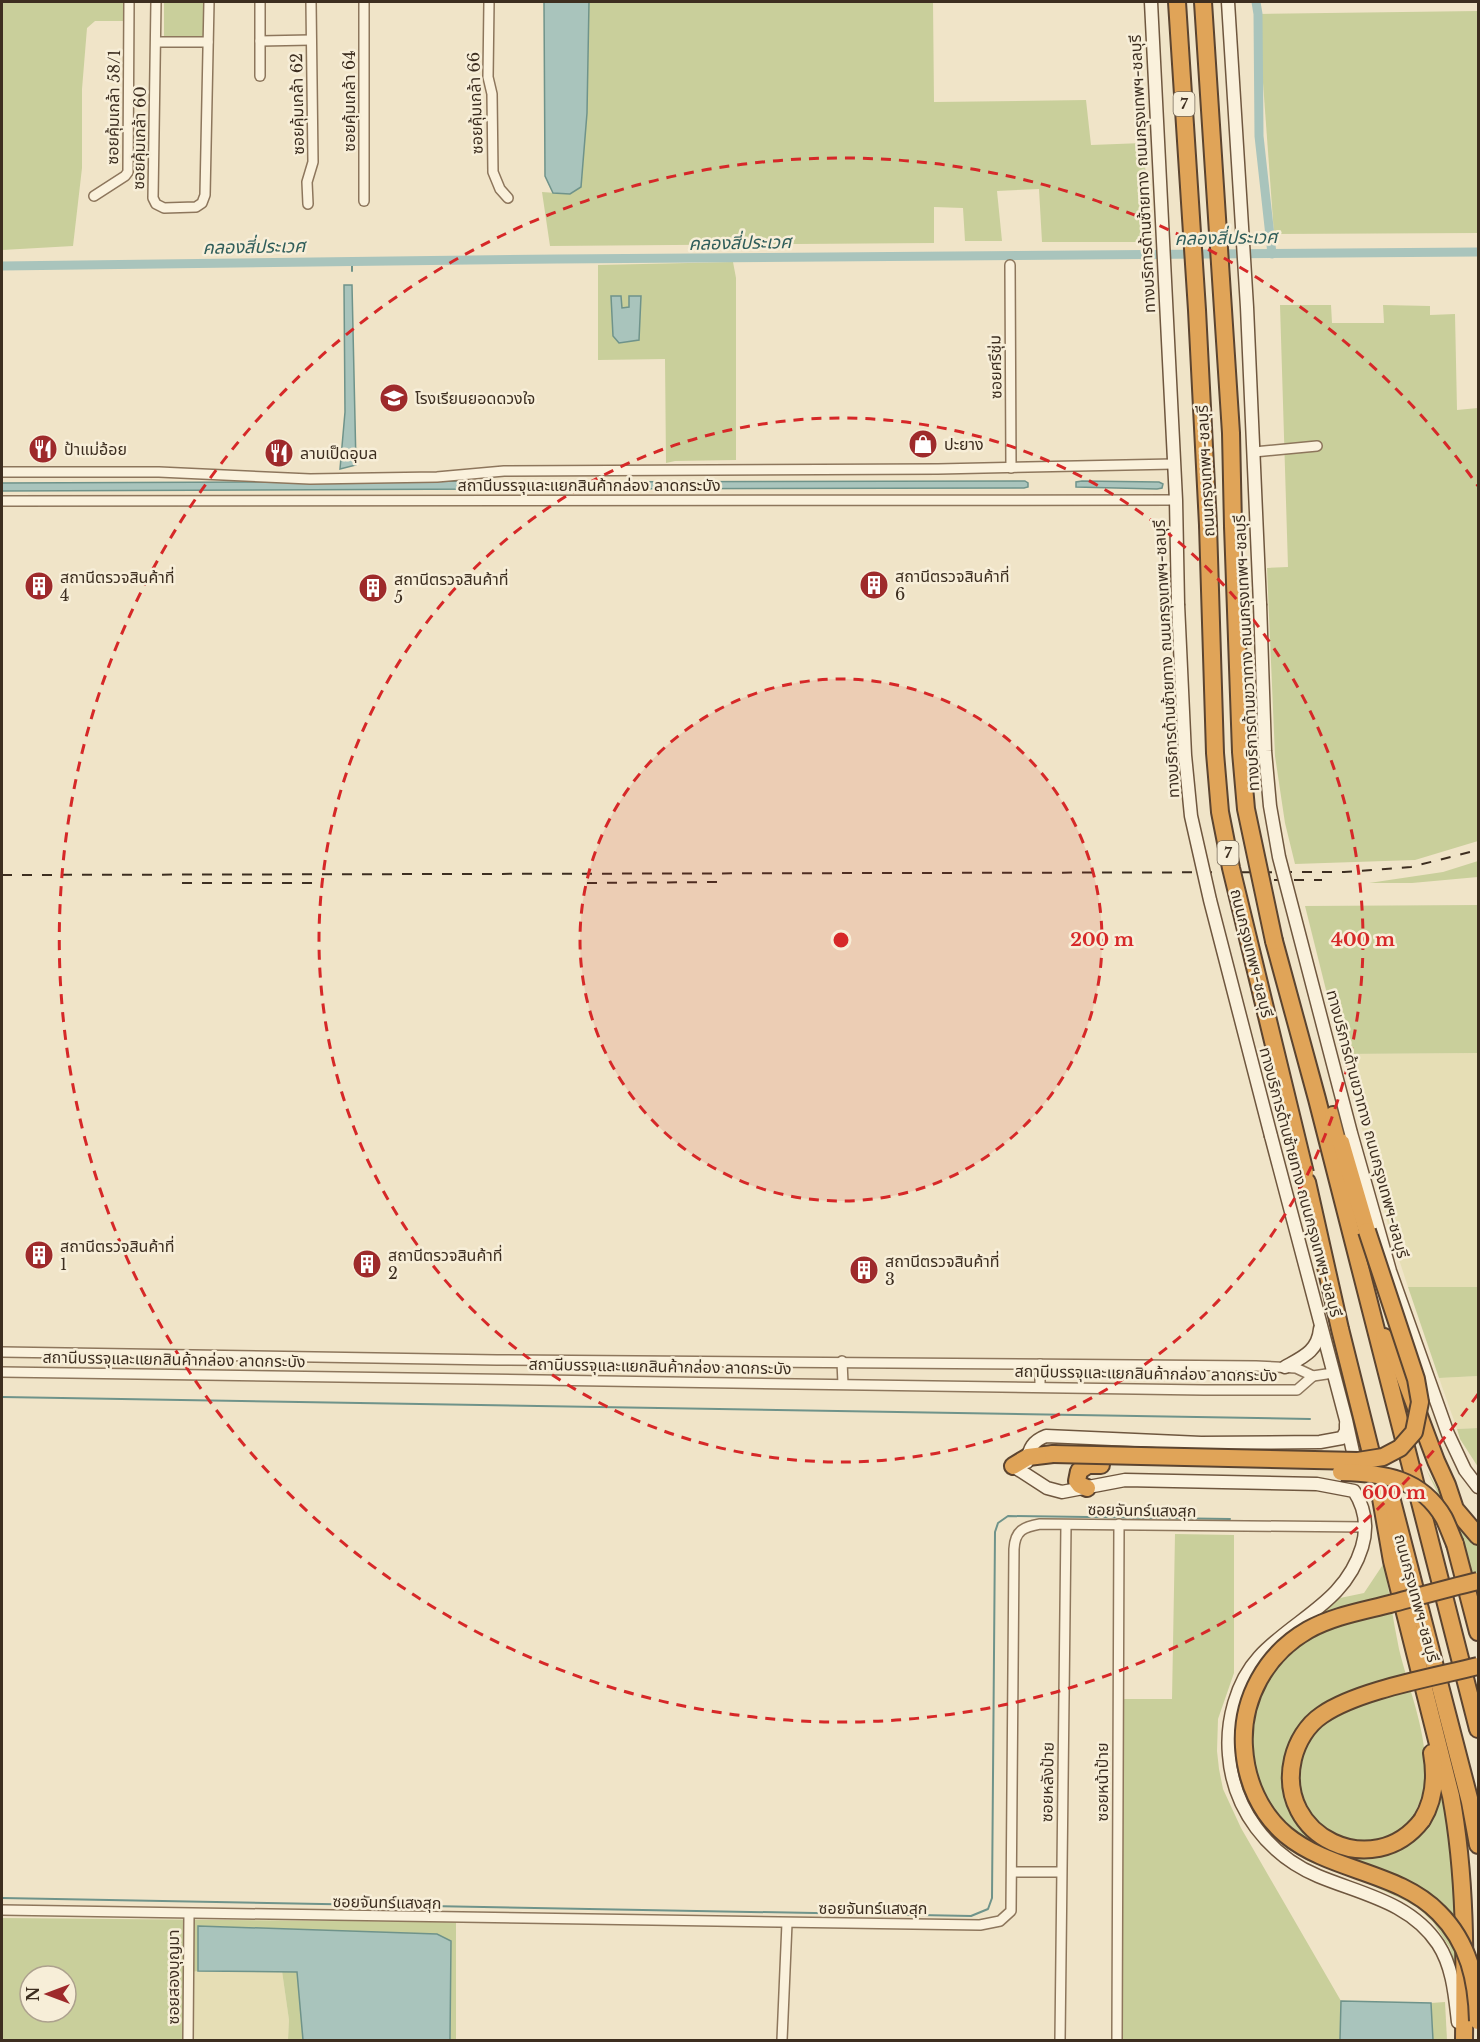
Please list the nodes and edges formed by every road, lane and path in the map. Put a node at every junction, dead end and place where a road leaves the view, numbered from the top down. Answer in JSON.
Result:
{"nodes":[{"id":1,"x":129,"y":2,"type":"edge"},
{"id":2,"x":156,"y":2,"type":"edge"},
{"id":3,"x":209,"y":2,"type":"edge"},
{"id":4,"x":260,"y":2,"type":"edge"},
{"id":5,"x":311,"y":2,"type":"edge"},
{"id":6,"x":364,"y":2,"type":"edge"},
{"id":7,"x":489,"y":2,"type":"edge"},
{"id":8,"x":1151,"y":2,"type":"edge"},
{"id":9,"x":1177,"y":2,"type":"edge"},
{"id":10,"x":1203,"y":2,"type":"edge"},
{"id":11,"x":1227,"y":2,"type":"edge"},
{"id":12,"x":311,"y":40,"type":"junction"},
{"id":13,"x":260,"y":41,"type":"junction"},
{"id":14,"x":156,"y":42,"type":"junction"},
{"id":15,"x":208,"y":42,"type":"junction"},
{"id":16,"x":260,"y":76,"type":"dead end"},
{"id":17,"x":94,"y":196,"type":"dead end"},
{"id":18,"x":508,"y":198,"type":"dead end"},
{"id":19,"x":364,"y":201,"type":"dead end"},
{"id":20,"x":308,"y":204,"type":"dead end"},
{"id":21,"x":1010,"y":265,"type":"dead end"},
{"id":22,"x":1317,"y":446,"type":"dead end"},
{"id":23,"x":1260,"y":452,"type":"junction"},
{"id":24,"x":1174,"y":464,"type":"junction"},
{"id":25,"x":1011,"y":468,"type":"junction"},
{"id":26,"x":2,"y":472,"type":"edge"},
{"id":27,"x":1176,"y":500,"type":"junction"},
{"id":28,"x":2,"y":501,"type":"edge"},
{"id":29,"x":1290,"y":999,"type":"junction"},
{"id":30,"x":1306,"y":1178,"type":"junction"},
{"id":31,"x":1372,"y":1315,"type":"junction"},
{"id":32,"x":1321,"y":1322,"type":"junction"},
{"id":33,"x":2,"y":1352,"type":"edge"},
{"id":34,"x":842,"y":1361,"type":"junction"},
{"id":35,"x":1040,"y":1364,"type":"junction"},
{"id":36,"x":1285,"y":1367,"type":"junction"},
{"id":37,"x":2,"y":1372,"type":"edge"},
{"id":38,"x":1333,"y":1373,"type":"junction"},
{"id":39,"x":1313,"y":1376,"type":"junction"},
{"id":40,"x":843,"y":1384,"type":"junction"},
{"id":41,"x":1040,"y":1387,"type":"junction"},
{"id":42,"x":1346,"y":1420,"type":"junction"},
{"id":43,"x":1028,"y":1457,"type":"junction"},
{"id":44,"x":1013,"y":1466,"type":"joint"},
{"id":45,"x":1029,"y":1477,"type":"junction"},
{"id":46,"x":1447,"y":1485,"type":"junction"},
{"id":47,"x":1336,"y":1486,"type":"junction"},
{"id":48,"x":1479,"y":1486,"type":"edge"},
{"id":49,"x":1087,"y":1488,"type":"junction"},
{"id":50,"x":1479,"y":1519,"type":"edge"},
{"id":51,"x":1119,"y":1524,"type":"junction"},
{"id":52,"x":1066,"y":1525,"type":"junction"},
{"id":53,"x":1365,"y":1527,"type":"junction"},
{"id":54,"x":1479,"y":1536,"type":"edge"},
{"id":55,"x":1479,"y":1581,"type":"edge"},
{"id":56,"x":1397,"y":1582,"type":"junction"},
{"id":57,"x":1479,"y":1632,"type":"edge"},
{"id":58,"x":1479,"y":1666,"type":"edge"},
{"id":59,"x":1479,"y":1729,"type":"edge"},
{"id":60,"x":1479,"y":1845,"type":"edge"},
{"id":61,"x":1012,"y":1872,"type":"junction"},
{"id":62,"x":1061,"y":1872,"type":"junction"},
{"id":63,"x":2,"y":1910,"type":"edge"},
{"id":64,"x":189,"y":1914,"type":"junction"},
{"id":65,"x":787,"y":1923,"type":"junction"},
{"id":66,"x":1479,"y":2021,"type":"edge"},
{"id":67,"x":188,"y":2040,"type":"edge"},
{"id":68,"x":782,"y":2040,"type":"edge"},
{"id":69,"x":1060,"y":2040,"type":"edge"},
{"id":70,"x":1116,"y":2040,"type":"edge"},
{"id":71,"x":1462,"y":2040,"type":"edge"}],
"edges":[{"from":1,"to":17,"type":"street","name":"ซอยคุ้มเกล้า 58/1"},
{"from":2,"to":14,"type":"street","name":"ซอยคุ้มเกล้า 60"},
{"from":3,"to":15,"type":"street","name":"ซอยคุ้มเกล้า 60"},
{"from":4,"to":13,"type":"street"},
{"from":5,"to":12,"type":"street","name":"ซอยคุ้มเกล้า 62"},
{"from":6,"to":19,"type":"street","name":"ซอยคุ้มเกล้า 64"},
{"from":7,"to":18,"type":"street","name":"ซอยคุ้มเกล้า 66"},
{"from":8,"to":24,"type":"main road","name":"ทางบริการด้านซ้ายทาง ถนนกรุงเทพฯ-ชลบุรี"},
{"from":9,"to":30,"type":"highway","name":"ถนนกรุงเทพฯ-ชลบุรี","number":"7","bridge":true},
{"from":10,"to":29,"type":"highway","name":"ถนนกรุงเทพฯ-ชลบุรี","number":"7","bridge":true},
{"from":11,"to":23,"type":"main road","name":"ทางบริการด้านขวาทาง ถนนกรุงเทพฯ-ชลบุรี"},
{"from":12,"to":13,"type":"street"},
{"from":12,"to":20,"type":"street","name":"ซอยคุ้มเกล้า 62"},
{"from":13,"to":16,"type":"street"},
{"from":14,"to":15,"type":"street"},
{"from":14,"to":15,"type":"street","name":"ซอยคุ้มเกล้า 60"},
{"from":21,"to":25,"type":"street","name":"ซอยศรีชุ่ม"},
{"from":22,"to":23,"type":"street"},
{"from":23,"to":48,"type":"main road","name":"ทางบริการด้านขวาทาง ถนนกรุงเทพฯ-ชลบุรี","bridge":true},
{"from":24,"to":25,"type":"street","name":"สถานีบรรจุและแยกสินค้ากล่อง ลาดกระบัง"},
{"from":24,"to":27,"type":"main road","name":"ทางบริการด้านซ้ายทาง ถนนกรุงเทพฯ-ชลบุรี"},
{"from":25,"to":26,"type":"street","name":"สถานีบรรจุและแยกสินค้ากล่อง ลาดกระบัง"},
{"from":27,"to":28,"type":"street","name":"สถานีบรรจุและแยกสินค้ากล่อง ลาดกระบัง"},
{"from":27,"to":32,"type":"main road","name":"ทางบริการด้านซ้ายทาง ถนนกรุงเทพฯ-ชลบุรี","bridge":true},
{"from":29,"to":31,"type":"highway","name":"ถนนกรุงเทพฯ-ชลบุรี","number":"7"},
{"from":29,"to":43,"type":"highway","bridge":true},
{"from":30,"to":56,"type":"highway"},
{"from":30,"to":60,"type":"highway","name":"ถนนกรุงเทพฯ-ชลบุรี","number":"7"},
{"from":31,"to":46,"type":"highway"},
{"from":31,"to":59,"type":"highway","name":"ถนนกรุงเทพฯ-ชลบุรี","number":"7"},
{"from":32,"to":36,"type":"main road"},
{"from":32,"to":38,"type":"main road","name":"ทางบริการด้านซ้ายทาง ถนนกรุงเทพฯ-ชลบุรี"},
{"from":33,"to":34,"type":"street","name":"สถานีบรรจุและแยกสินค้ากล่อง ลาดกระบัง"},
{"from":34,"to":35,"type":"street","name":"สถานีบรรจุและแยกสินค้ากล่อง ลาดกระบัง"},
{"from":34,"to":40,"type":"street"},
{"from":35,"to":36,"type":"street","name":"สถานีบรรจุและแยกสินค้ากล่อง ลาดกระบัง"},
{"from":35,"to":41,"type":"street"},
{"from":36,"to":39,"type":"street","name":"สถานีบรรจุและแยกสินค้ากล่อง ลาดกระบัง"},
{"from":37,"to":40,"type":"street","name":"สถานีบรรจุและแยกสินค้ากล่อง ลาดกระบัง"},
{"from":38,"to":39,"type":"street"},
{"from":38,"to":42,"type":"main road","name":"ทางบริการด้านซ้ายทาง ถนนกรุงเทพฯ-ชลบุรี"},
{"from":39,"to":41,"type":"street","name":"สถานีบรรจุและแยกสินค้ากล่อง ลาดกระบัง"},
{"from":40,"to":41,"type":"street","name":"สถานีบรรจุและแยกสินค้ากล่อง ลาดกระบัง"},
{"from":42,"to":43,"type":"main road"},
{"from":42,"to":47,"type":"main road","name":"ทางบริการด้านซ้ายทาง ถนนกรุงเทพฯ-ชลบุรี"},
{"from":43,"to":44,"type":"highway"},
{"from":43,"to":45,"type":"main road"},
{"from":44,"to":45,"type":"main road"},
{"from":45,"to":49,"type":"main road"},
{"from":46,"to":50,"type":"highway"},
{"from":46,"to":54,"type":"highway"},
{"from":47,"to":49,"type":"main road"},
{"from":47,"to":53,"type":"main road"},
{"from":49,"to":57,"type":"highway","bridge":true},
{"from":51,"to":52,"type":"street","name":"ซอยจันทร์แสงสุก"},
{"from":51,"to":53,"type":"street","name":"ซอยจันทร์แสงสุก"},
{"from":51,"to":70,"type":"street","name":"ซอยหน้าป้าย"},
{"from":52,"to":61,"type":"street","name":"ซอยจันทร์แสงสุก"},
{"from":52,"to":62,"type":"street","name":"ซอยหลังป้าย"},
{"from":53,"to":71,"type":"main road"},
{"from":55,"to":66,"type":"highway","bridge":true},
{"from":56,"to":58,"type":"highway","bridge":true},
{"from":56,"to":71,"type":"highway"},
{"from":61,"to":62,"type":"street"},
{"from":61,"to":65,"type":"street","name":"ซอยจันทร์แสงสุก"},
{"from":62,"to":69,"type":"street","name":"ซอยหลังป้าย"},
{"from":63,"to":64,"type":"street","name":"ซอยจันทร์แสงสุก"},
{"from":64,"to":65,"type":"street","name":"ซอยจันทร์แสงสุก"},
{"from":64,"to":67,"type":"street","name":"ซอยสองบุญมา"},
{"from":65,"to":68,"type":"street"}]}
